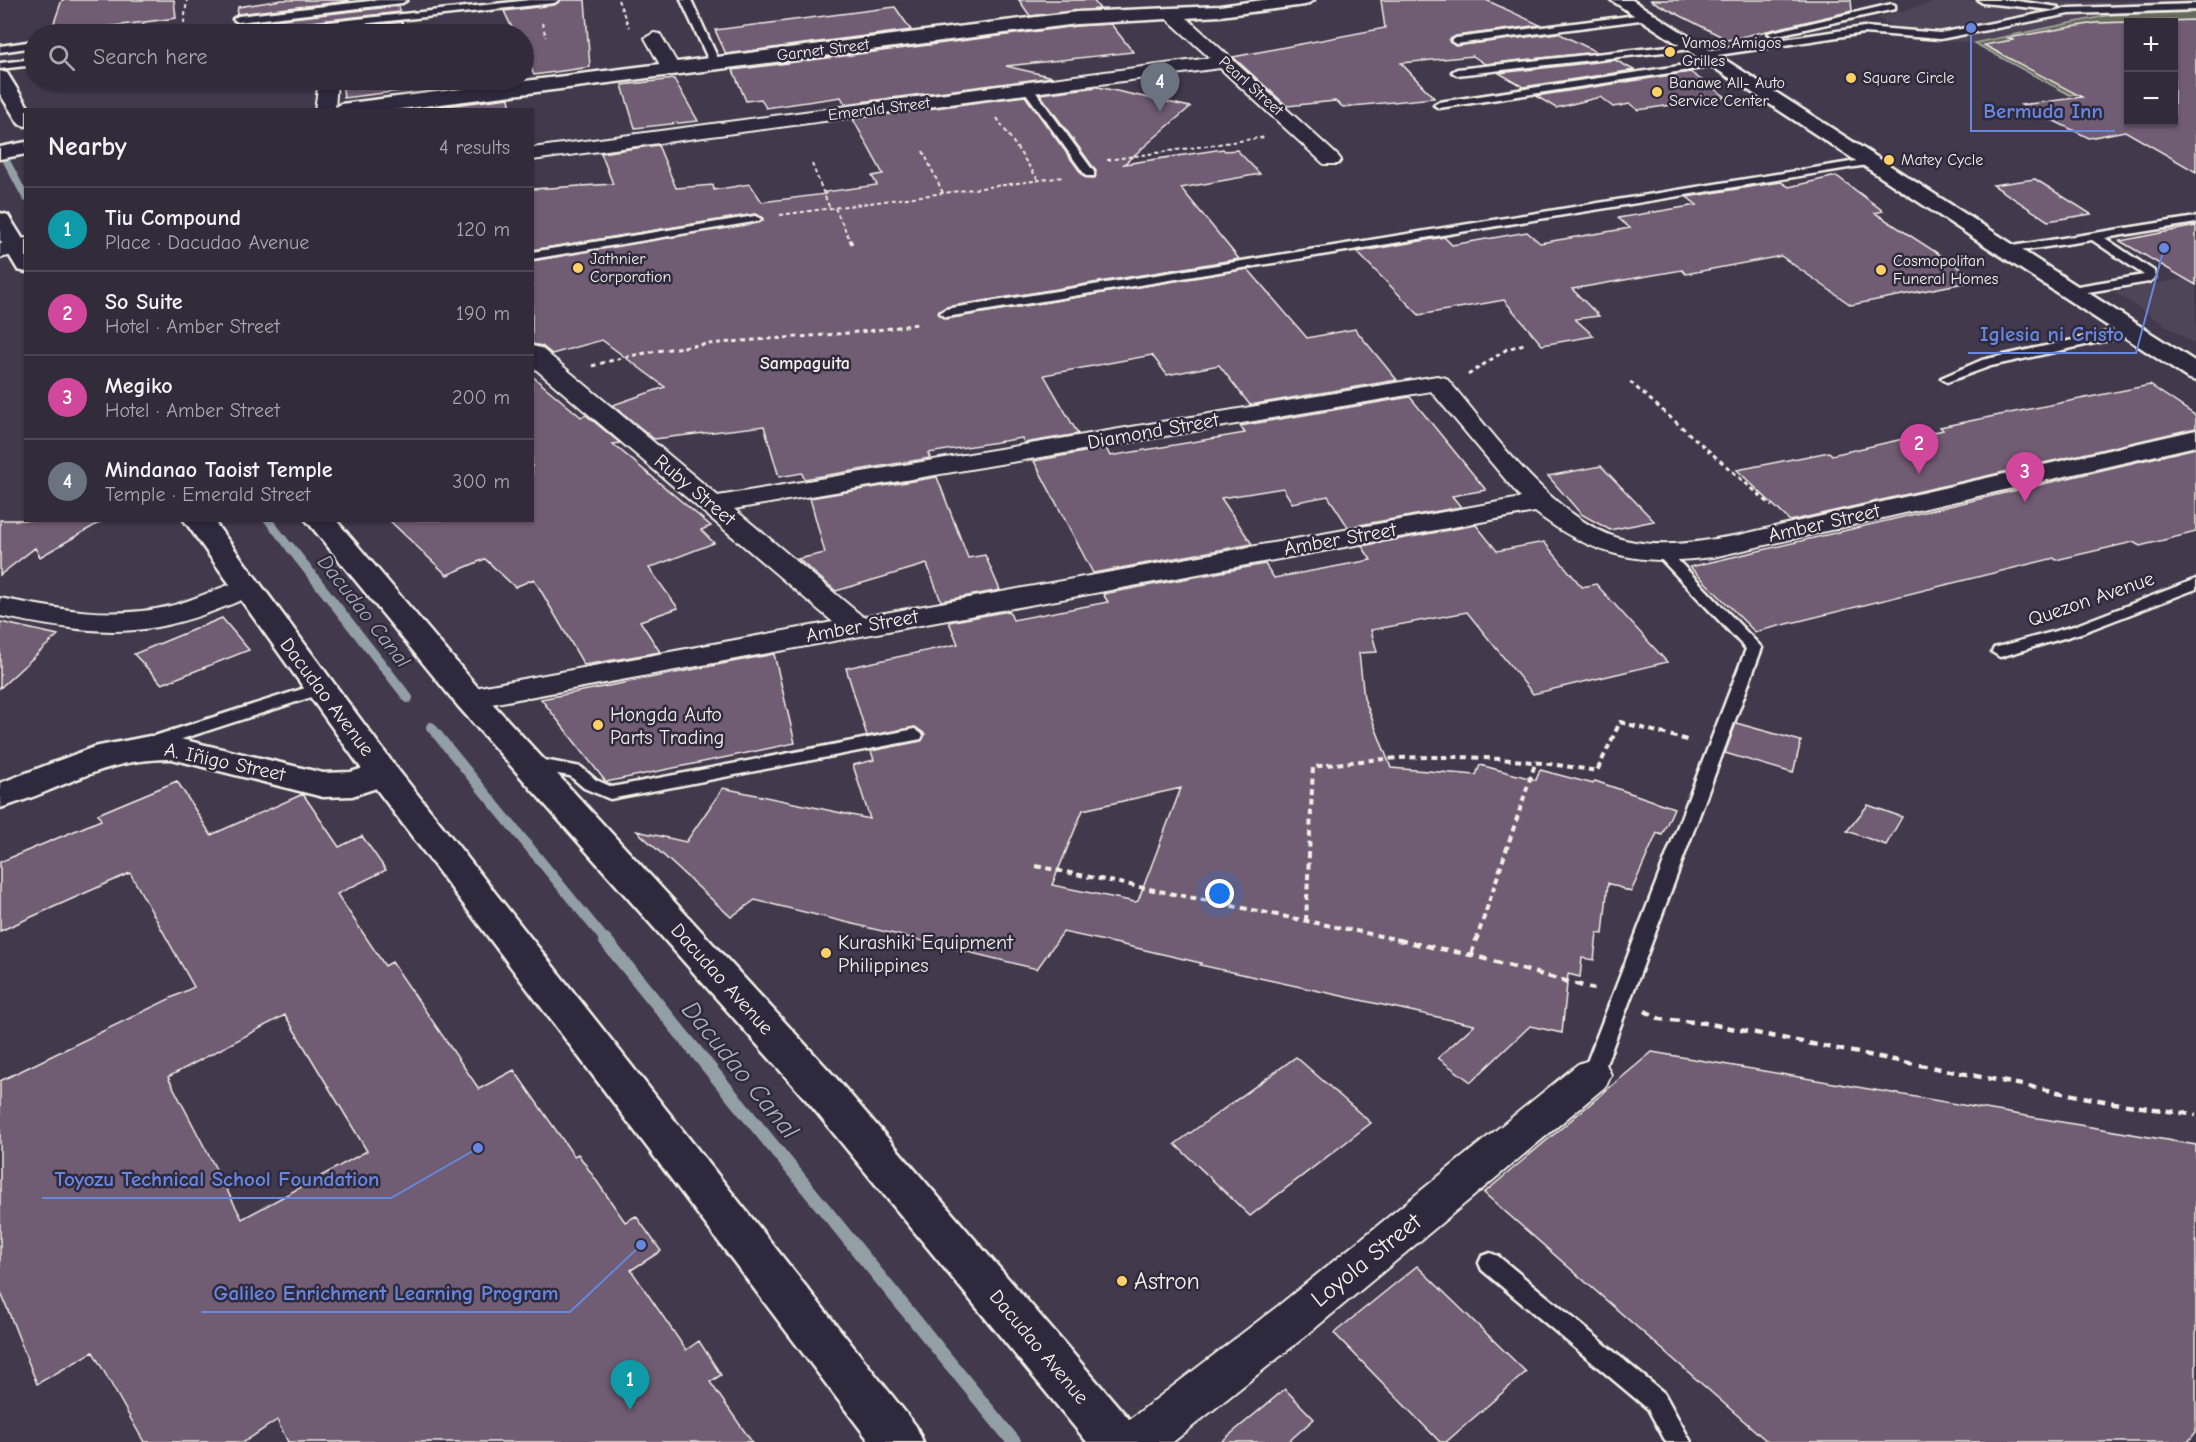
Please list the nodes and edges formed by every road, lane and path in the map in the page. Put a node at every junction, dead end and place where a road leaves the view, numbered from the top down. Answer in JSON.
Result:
{"nodes":[{"id":1,"x":187,"y":0,"type":"edge"},
{"id":2,"x":402,"y":0,"type":"edge"},
{"id":3,"x":554,"y":0,"type":"edge"},
{"id":4,"x":618,"y":0,"type":"edge"},
{"id":5,"x":686,"y":0,"type":"edge"},
{"id":6,"x":1305,"y":0,"type":"edge"},
{"id":7,"x":1620,"y":0,"type":"edge"},
{"id":8,"x":1983,"y":0,"type":"edge"},
{"id":9,"x":1892,"y":7,"type":"dead end"},
{"id":10,"x":2196,"y":7,"type":"edge"},
{"id":11,"x":2087,"y":10,"type":"junction"},
{"id":12,"x":1171,"y":13,"type":"junction"},
{"id":13,"x":1645,"y":17,"type":"junction"},
{"id":14,"x":238,"y":19,"type":"dead end"},
{"id":15,"x":184,"y":23,"type":"dead end"},
{"id":16,"x":338,"y":24,"type":"edge"},
{"id":17,"x":629,"y":27,"type":"dead end"},
{"id":18,"x":654,"y":38,"type":"dead end"},
{"id":19,"x":1456,"y":41,"type":"dead end"},
{"id":20,"x":24,"y":45,"type":"edge"},
{"id":21,"x":0,"y":49,"type":"edge"},
{"id":22,"x":1706,"y":55,"type":"junction"},
{"id":23,"x":1224,"y":62,"type":"junction"},
{"id":24,"x":24,"y":63,"type":"edge"},
{"id":25,"x":715,"y":63,"type":"junction"},
{"id":26,"x":0,"y":66,"type":"edge"},
{"id":27,"x":671,"y":68,"type":"junction"},
{"id":28,"x":1457,"y":72,"type":"dead end"},
{"id":29,"x":0,"y":77,"type":"edge"},
{"id":30,"x":534,"y":85,"type":"edge"},
{"id":31,"x":1028,"y":89,"type":"junction"},
{"id":32,"x":327,"y":90,"type":"edge"},
{"id":33,"x":498,"y":90,"type":"edge"},
{"id":34,"x":981,"y":95,"type":"junction"},
{"id":35,"x":1439,"y":105,"type":"dead end"},
{"id":36,"x":326,"y":108,"type":"edge"},
{"id":37,"x":357,"y":108,"type":"edge"},
{"id":38,"x":24,"y":117,"type":"edge"},
{"id":39,"x":1300,"y":131,"type":"junction"},
{"id":40,"x":24,"y":148,"type":"edge"},
{"id":41,"x":922,"y":151,"type":"dead end"},
{"id":42,"x":0,"y":153,"type":"edge"},
{"id":43,"x":534,"y":154,"type":"edge"},
{"id":44,"x":1331,"y":160,"type":"dead end"},
{"id":45,"x":1869,"y":162,"type":"junction"},
{"id":46,"x":812,"y":164,"type":"dead end"},
{"id":47,"x":1083,"y":164,"type":"junction"},
{"id":48,"x":1090,"y":174,"type":"joint"},
{"id":49,"x":1039,"y":181,"type":"junction"},
{"id":50,"x":943,"y":193,"type":"junction"},
{"id":51,"x":835,"y":208,"type":"junction"},
{"id":52,"x":830,"y":209,"type":"junction"},
{"id":53,"x":755,"y":219,"type":"joint"},
{"id":54,"x":0,"y":220,"type":"edge"},
{"id":55,"x":2196,"y":220,"type":"edge"},
{"id":56,"x":2096,"y":237,"type":"junction"},
{"id":57,"x":852,"y":244,"type":"dead end"},
{"id":58,"x":2006,"y":250,"type":"junction"},
{"id":59,"x":16,"y":252,"type":"edge"},
{"id":60,"x":534,"y":256,"type":"edge"},
{"id":61,"x":2070,"y":291,"type":"junction"},
{"id":62,"x":946,"y":313,"type":"dead end"},
{"id":63,"x":918,"y":324,"type":"dead end"},
{"id":64,"x":2131,"y":331,"type":"junction"},
{"id":65,"x":1524,"y":344,"type":"dead end"},
{"id":66,"x":534,"y":355,"type":"edge"},
{"id":67,"x":2196,"y":373,"type":"edge"},
{"id":68,"x":560,"y":377,"type":"junction"},
{"id":69,"x":1947,"y":378,"type":"dead end"},
{"id":70,"x":1630,"y":382,"type":"dead end"},
{"id":71,"x":1437,"y":383,"type":"junction"},
{"id":72,"x":2196,"y":438,"type":"edge"},
{"id":73,"x":1540,"y":503,"type":"junction"},
{"id":74,"x":712,"y":505,"type":"junction"},
{"id":75,"x":199,"y":522,"type":"edge"},
{"id":76,"x":322,"y":522,"type":"edge"},
{"id":77,"x":1797,"y":529,"type":"junction"},
{"id":78,"x":1662,"y":552,"type":"junction"},
{"id":79,"x":244,"y":589,"type":"junction"},
{"id":80,"x":2193,"y":589,"type":"edge"},
{"id":81,"x":0,"y":606,"type":"edge"},
{"id":82,"x":857,"y":627,"type":"junction"},
{"id":83,"x":2000,"y":652,"type":"dead end"},
{"id":84,"x":321,"y":688,"type":"junction"},
{"id":85,"x":469,"y":698,"type":"junction"},
{"id":86,"x":915,"y":735,"type":"dead end"},
{"id":87,"x":1715,"y":747,"type":"junction"},
{"id":88,"x":133,"y":749,"type":"junction"},
{"id":89,"x":1536,"y":761,"type":"junction"},
{"id":90,"x":527,"y":763,"type":"junction"},
{"id":91,"x":383,"y":774,"type":"junction"},
{"id":92,"x":0,"y":796,"type":"edge"},
{"id":93,"x":1036,"y":866,"type":"dead end"},
{"id":94,"x":1306,"y":921,"type":"junction"},
{"id":95,"x":1471,"y":956,"type":"junction"},
{"id":96,"x":1620,"y":996,"type":"junction"},
{"id":97,"x":1592,"y":1075,"type":"joint"},
{"id":98,"x":2196,"y":1115,"type":"edge"},
{"id":99,"x":1490,"y":1263,"type":"dead end"},
{"id":100,"x":899,"y":1442,"type":"edge"},
{"id":101,"x":1118,"y":1442,"type":"edge"},
{"id":102,"x":1137,"y":1442,"type":"edge"},
{"id":103,"x":1679,"y":1442,"type":"edge"}],
"edges":[{"from":1,"to":15,"type":"path"},
{"from":2,"to":14,"type":"lane"},
{"from":3,"to":16,"type":"lane"},
{"from":4,"to":17,"type":"path"},
{"from":5,"to":25,"type":"lane"},
{"from":6,"to":12,"type":"main road","name":"Garnet Street"},
{"from":7,"to":13,"type":"main road"},
{"from":8,"to":11,"type":"lane"},
{"from":9,"to":22,"type":"lane"},
{"from":10,"to":11,"type":"lane"},
{"from":11,"to":22,"type":"lane"},
{"from":12,"to":23,"type":"street","name":"Pearl Street"},
{"from":12,"to":25,"type":"main road","name":"Garnet Street"},
{"from":13,"to":19,"type":"lane"},
{"from":13,"to":22,"type":"main road"},
{"from":18,"to":27,"type":"street"},
{"from":20,"to":21,"type":"lane"},
{"from":22,"to":28,"type":"lane"},
{"from":22,"to":35,"type":"lane"},
{"from":22,"to":45,"type":"main road"},
{"from":23,"to":31,"type":"street","name":"Emerald Street"},
{"from":23,"to":39,"type":"street","name":"Pearl Street"},
{"from":24,"to":26,"type":"lane"},
{"from":25,"to":27,"type":"main road","name":"Garnet Street"},
{"from":27,"to":30,"type":"main road","name":"Garnet Street"},
{"from":29,"to":38,"type":"main road"},
{"from":31,"to":34,"type":"street","name":"Emerald Street"},
{"from":31,"to":47,"type":"lane"},
{"from":32,"to":36,"type":"street"},
{"from":33,"to":37,"type":"main road","name":"Garnet Street"},
{"from":34,"to":43,"type":"street","name":"Emerald Street"},
{"from":34,"to":49,"type":"path"},
{"from":39,"to":44,"type":"street","name":"Pearl Street"},
{"from":39,"to":47,"type":"path"},
{"from":40,"to":42,"type":"main road"},
{"from":41,"to":50,"type":"path"},
{"from":45,"to":58,"type":"main road"},
{"from":45,"to":62,"type":"lane"},
{"from":46,"to":52,"type":"path"},
{"from":47,"to":48,"type":"lane"},
{"from":48,"to":49,"type":"path"},
{"from":49,"to":50,"type":"path"},
{"from":50,"to":51,"type":"path"},
{"from":51,"to":52,"type":"path"},
{"from":51,"to":57,"type":"path"},
{"from":52,"to":53,"type":"path"},
{"from":53,"to":60,"type":"lane"},
{"from":54,"to":59,"type":"main road"},
{"from":55,"to":56,"type":"lane"},
{"from":56,"to":58,"type":"lane"},
{"from":56,"to":61,"type":"lane"},
{"from":58,"to":61,"type":"main road"},
{"from":61,"to":64,"type":"main road"},
{"from":63,"to":68,"type":"path"},
{"from":64,"to":67,"type":"main road"},
{"from":64,"to":69,"type":"lane"},
{"from":65,"to":71,"type":"path"},
{"from":66,"to":68,"type":"street","name":"Ruby Street"},
{"from":68,"to":74,"type":"street","name":"Ruby Street"},
{"from":70,"to":77,"type":"path"},
{"from":71,"to":73,"type":"street"},
{"from":71,"to":74,"type":"street","name":"Diamond Street"},
{"from":72,"to":77,"type":"street","name":"Amber Street"},
{"from":73,"to":78,"type":"street","name":"Amber Street"},
{"from":73,"to":82,"type":"street","name":"Amber Street"},
{"from":74,"to":82,"type":"street","name":"Ruby Street"},
{"from":75,"to":79,"type":"main road","name":"Dacudao Avenue"},
{"from":76,"to":85,"type":"main road","name":"Dacudao Avenue"},
{"from":77,"to":78,"type":"street","name":"Amber Street"},
{"from":78,"to":87,"type":"lane"},
{"from":79,"to":81,"type":"street"},
{"from":79,"to":84,"type":"main road","name":"Dacudao Avenue"},
{"from":80,"to":83,"type":"lane","name":"Quezon Avenue"},
{"from":82,"to":85,"type":"street","name":"Amber Street"},
{"from":84,"to":88,"type":"lane"},
{"from":84,"to":91,"type":"main road","name":"Dacudao Avenue"},
{"from":85,"to":90,"type":"main road","name":"Dacudao Avenue"},
{"from":86,"to":90,"type":"lane"},
{"from":87,"to":89,"type":"path"},
{"from":87,"to":96,"type":"lane"},
{"from":88,"to":91,"type":"main road","name":"A. Iñigo Street"},
{"from":88,"to":92,"type":"main road","name":"A. Iñigo Street"},
{"from":89,"to":94,"type":"path"},
{"from":89,"to":95,"type":"path"},
{"from":90,"to":101,"type":"main road","name":"Dacudao Avenue"},
{"from":91,"to":100,"type":"main road","name":"Dacudao Avenue"},
{"from":93,"to":94,"type":"path"},
{"from":94,"to":95,"type":"path"},
{"from":95,"to":96,"type":"path"},
{"from":96,"to":97,"type":"lane"},
{"from":96,"to":98,"type":"path"},
{"from":97,"to":102,"type":"street","name":"Loyola Street"},
{"from":99,"to":103,"type":"lane"}]}
